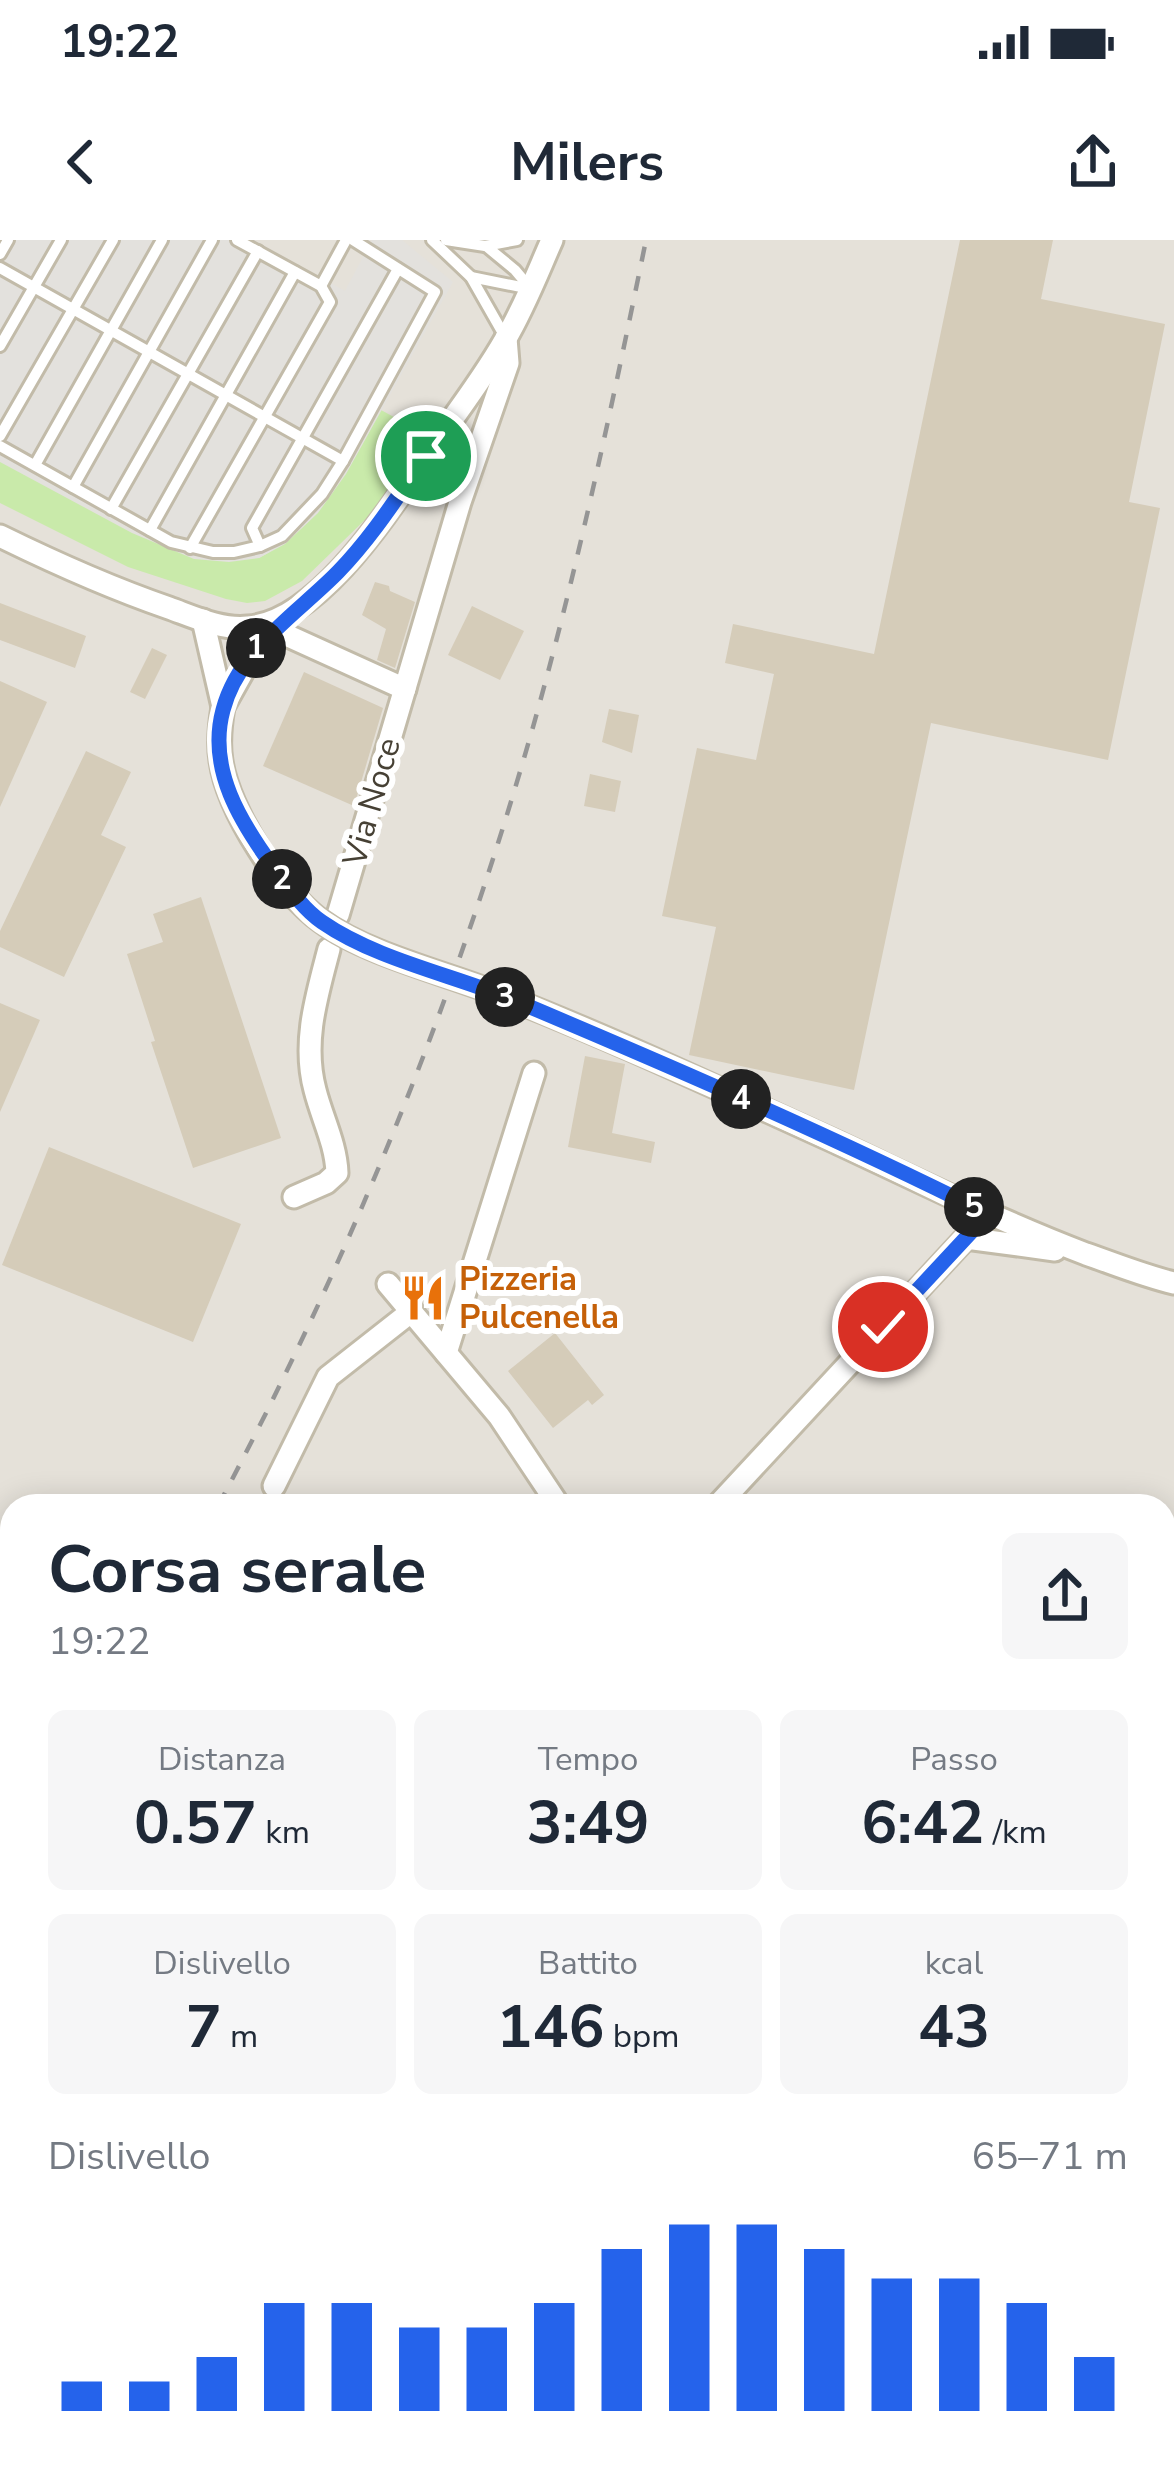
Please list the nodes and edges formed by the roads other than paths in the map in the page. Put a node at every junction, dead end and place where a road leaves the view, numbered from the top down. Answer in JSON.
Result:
{"nodes":[{"id":1,"x":8,"y":240,"type":"edge"},
{"id":2,"x":61,"y":240,"type":"edge"},
{"id":3,"x":113,"y":240,"type":"edge"},
{"id":4,"x":162,"y":240,"type":"edge"},
{"id":5,"x":212,"y":240,"type":"edge"},
{"id":6,"x":237,"y":240,"type":"edge"},
{"id":7,"x":350,"y":240,"type":"edge"},
{"id":8,"x":432,"y":240,"type":"edge"},
{"id":9,"x":446,"y":240,"type":"edge"},
{"id":10,"x":517,"y":240,"type":"edge"},
{"id":11,"x":552,"y":240,"type":"edge"},
{"id":12,"x":485,"y":246,"type":"junction"},
{"id":13,"x":258,"y":251,"type":"junction"},
{"id":14,"x":0,"y":254,"type":"edge"},
{"id":15,"x":0,"y":268,"type":"edge"},
{"id":16,"x":398,"y":268,"type":"junction"},
{"id":17,"x":295,"y":272,"type":"junction"},
{"id":18,"x":471,"y":277,"type":"junction"},
{"id":19,"x":321,"y":286,"type":"junction"},
{"id":20,"x":34,"y":287,"type":"junction"},
{"id":21,"x":531,"y":289,"type":"junction"},
{"id":22,"x":73,"y":309,"type":"junction"},
{"id":23,"x":111,"y":331,"type":"junction"},
{"id":24,"x":506,"y":338,"type":"junction"},
{"id":25,"x":0,"y":346,"type":"edge"},
{"id":26,"x":149,"y":352,"type":"junction"},
{"id":27,"x":188,"y":374,"type":"junction"},
{"id":28,"x":226,"y":395,"type":"junction"},
{"id":29,"x":265,"y":417,"type":"junction"},
{"id":30,"x":0,"y":436,"type":"edge"},
{"id":31,"x":302,"y":438,"type":"junction"},
{"id":32,"x":0,"y":446,"type":"edge"},
{"id":33,"x":344,"y":461,"type":"junction"},
{"id":34,"x":35,"y":465,"type":"junction"},
{"id":35,"x":73,"y":487,"type":"junction"},
{"id":36,"x":111,"y":508,"type":"junction"},
{"id":37,"x":150,"y":530,"type":"junction"},
{"id":38,"x":0,"y":536,"type":"edge"},
{"id":39,"x":260,"y":546,"type":"junction"},
{"id":40,"x":190,"y":548,"type":"junction"},
{"id":41,"x":302,"y":606,"type":"junction"},
{"id":42,"x":203,"y":620,"type":"junction"},
{"id":43,"x":229,"y":627,"type":"junction"},
{"id":44,"x":275,"y":630,"type":"junction"},
{"id":45,"x":244,"y":665,"type":"junction"},
{"id":46,"x":216,"y":671,"type":"junction"},
{"id":47,"x":405,"y":688,"type":"junction"},
{"id":48,"x":223,"y":707,"type":"junction"},
{"id":49,"x":338,"y":915,"type":"dead end"},
{"id":50,"x":329,"y":949,"type":"dead end"},
{"id":51,"x":534,"y":1073,"type":"dead end"},
{"id":52,"x":294,"y":1197,"type":"dead end"},
{"id":53,"x":988,"y":1214,"type":"junction"},
{"id":54,"x":966,"y":1238,"type":"junction"},
{"id":55,"x":1088,"y":1254,"type":"junction"},
{"id":56,"x":1174,"y":1282,"type":"edge"},
{"id":57,"x":388,"y":1284,"type":"dead end"},
{"id":58,"x":412,"y":1311,"type":"junction"},
{"id":59,"x":446,"y":1353,"type":"junction"},
{"id":60,"x":274,"y":1486,"type":"dead end"},
{"id":61,"x":552,"y":1494,"type":"edge"},
{"id":62,"x":728,"y":1494,"type":"edge"}],
"edges":[{"from":1,"to":14,"type":"lane"},
{"from":2,"to":20,"type":"lane"},
{"from":3,"to":22,"type":"lane"},
{"from":4,"to":23,"type":"lane"},
{"from":5,"to":26,"type":"lane"},
{"from":6,"to":13,"type":"lane"},
{"from":7,"to":16,"type":"lane"},
{"from":7,"to":19,"type":"lane"},
{"from":8,"to":18,"type":"lane"},
{"from":9,"to":12,"type":"lane"},
{"from":10,"to":12,"type":"lane"},
{"from":11,"to":21,"type":"street"},
{"from":12,"to":21,"type":"lane"},
{"from":13,"to":17,"type":"lane"},
{"from":13,"to":27,"type":"lane"},
{"from":15,"to":20,"type":"lane"},
{"from":16,"to":31,"type":"lane"},
{"from":16,"to":33,"type":"lane"},
{"from":17,"to":19,"type":"lane"},
{"from":17,"to":28,"type":"lane"},
{"from":18,"to":21,"type":"lane"},
{"from":18,"to":24,"type":"lane"},
{"from":19,"to":29,"type":"lane"},
{"from":20,"to":22,"type":"lane"},
{"from":20,"to":25,"type":"lane"},
{"from":21,"to":24,"type":"street"},
{"from":22,"to":23,"type":"lane"},
{"from":22,"to":30,"type":"lane"},
{"from":23,"to":26,"type":"lane"},
{"from":23,"to":34,"type":"lane"},
{"from":24,"to":41,"type":"street"},
{"from":24,"to":47,"type":"street","name":"Via Noce"},
{"from":26,"to":27,"type":"lane"},
{"from":26,"to":35,"type":"lane"},
{"from":27,"to":28,"type":"lane"},
{"from":27,"to":36,"type":"lane"},
{"from":28,"to":29,"type":"lane"},
{"from":28,"to":37,"type":"lane"},
{"from":29,"to":31,"type":"lane"},
{"from":29,"to":40,"type":"lane"},
{"from":31,"to":33,"type":"lane"},
{"from":31,"to":39,"type":"lane"},
{"from":32,"to":34,"type":"lane"},
{"from":33,"to":39,"type":"lane"},
{"from":34,"to":35,"type":"lane"},
{"from":35,"to":36,"type":"lane"},
{"from":36,"to":37,"type":"lane"},
{"from":37,"to":40,"type":"lane"},
{"from":38,"to":42,"type":"street"},
{"from":39,"to":40,"type":"lane"},
{"from":41,"to":43,"type":"street"},
{"from":41,"to":44,"type":"street"},
{"from":42,"to":43,"type":"street"},
{"from":42,"to":46,"type":"street"},
{"from":43,"to":45,"type":"street"},
{"from":43,"to":46,"type":"street"},
{"from":44,"to":45,"type":"street"},
{"from":44,"to":47,"type":"street"},
{"from":45,"to":48,"type":"street"},
{"from":46,"to":48,"type":"street"},
{"from":47,"to":49,"type":"street","name":"Via Noce"},
{"from":48,"to":53,"type":"street","bridge":true},
{"from":50,"to":52,"type":"street"},
{"from":51,"to":59,"type":"street"},
{"from":53,"to":54,"type":"street"},
{"from":53,"to":55,"type":"street"},
{"from":54,"to":55,"type":"street"},
{"from":54,"to":62,"type":"street"},
{"from":55,"to":56,"type":"street"},
{"from":57,"to":58,"type":"street"},
{"from":58,"to":59,"type":"street"},
{"from":58,"to":60,"type":"street"},
{"from":59,"to":61,"type":"street"}]}
